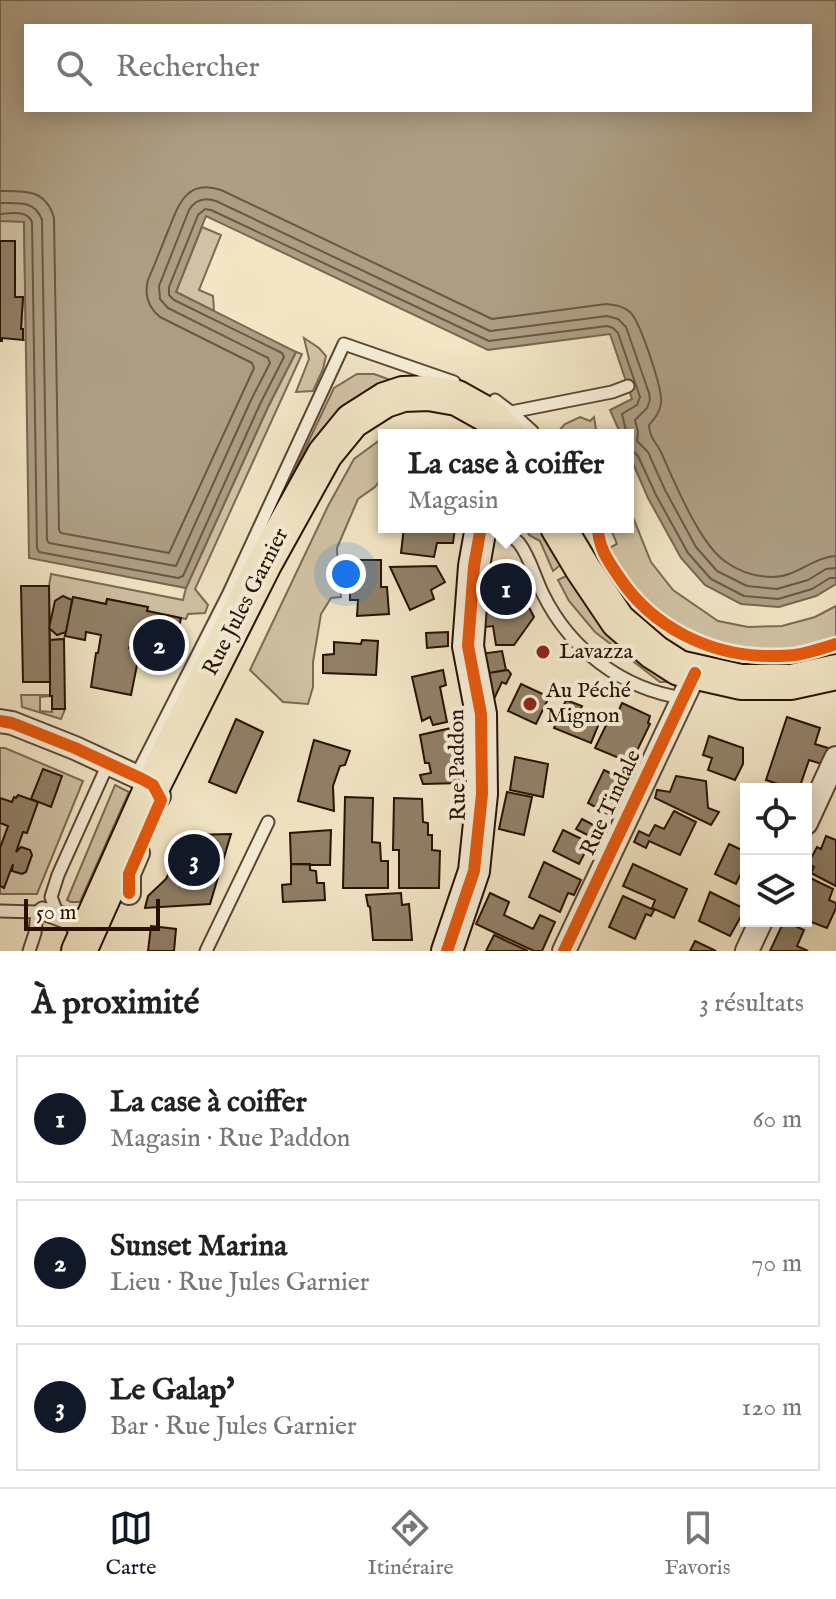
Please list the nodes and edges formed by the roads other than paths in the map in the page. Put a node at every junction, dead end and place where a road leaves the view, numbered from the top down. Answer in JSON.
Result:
{"nodes":[{"id":1,"x":628,"y":386,"type":"dead end"},
{"id":2,"x":471,"y":387,"type":"dead end"},
{"id":3,"x":424,"y":393,"type":"junction"},
{"id":4,"x":484,"y":394,"type":"dead end"},
{"id":5,"x":505,"y":427,"type":"edge"},
{"id":6,"x":473,"y":429,"type":"edge"},
{"id":7,"x":480,"y":533,"type":"edge"},
{"id":8,"x":507,"y":533,"type":"edge"},
{"id":9,"x":562,"y":533,"type":"edge"},
{"id":10,"x":582,"y":533,"type":"edge"},
{"id":11,"x":659,"y":635,"type":"junction"},
{"id":12,"x":831,"y":664,"type":"edge"},
{"id":13,"x":750,"y":666,"type":"junction"},
{"id":14,"x":689,"y":685,"type":"junction"},
{"id":15,"x":210,"y":717,"type":"junction"},
{"id":16,"x":0,"y":721,"type":"edge"},
{"id":17,"x":836,"y":758,"type":"edge"},
{"id":18,"x":108,"y":764,"type":"junction"},
{"id":19,"x":144,"y":780,"type":"junction"},
{"id":20,"x":812,"y":810,"type":"edge"},
{"id":21,"x":268,"y":822,"type":"dead end"},
{"id":22,"x":122,"y":881,"type":"junction"},
{"id":23,"x":56,"y":910,"type":"junction"},
{"id":24,"x":0,"y":911,"type":"edge"},
{"id":25,"x":37,"y":912,"type":"junction"},
{"id":26,"x":758,"y":927,"type":"edge"},
{"id":27,"x":90,"y":942,"type":"edge"},
{"id":28,"x":29,"y":951,"type":"edge"},
{"id":29,"x":206,"y":951,"type":"edge"},
{"id":30,"x":447,"y":951,"type":"edge"},
{"id":31,"x":564,"y":951,"type":"edge"},
{"id":32,"x":747,"y":951,"type":"edge"}],
"edges":[{"from":1,"to":5,"type":"lane"},
{"from":2,"to":3,"type":"lane"},
{"from":3,"to":5,"type":"main road","name":"Rue Jules Garnier"},
{"from":3,"to":6,"type":"main road","name":"Rue Jules Garnier"},
{"from":3,"to":15,"type":"main road","name":"Rue Jules Garnier"},
{"from":3,"to":19,"type":"main road","name":"Rue Jules Garnier"},
{"from":3,"to":19,"type":"lane"},
{"from":4,"to":5,"type":"lane"},
{"from":7,"to":30,"type":"street","name":"Rue Paddon"},
{"from":8,"to":14,"type":"lane"},
{"from":9,"to":14,"type":"main road"},
{"from":10,"to":11,"type":"main road"},
{"from":11,"to":13,"type":"main road"},
{"from":11,"to":14,"type":"street"},
{"from":12,"to":13,"type":"main road"},
{"from":12,"to":14,"type":"main road"},
{"from":13,"to":14,"type":"street"},
{"from":14,"to":31,"type":"street","name":"Rue Tindale"},
{"from":15,"to":19,"type":"street"},
{"from":15,"to":22,"type":"main road","name":"Rue Jules Garnier"},
{"from":16,"to":18,"type":"street"},
{"from":17,"to":20,"type":"street"},
{"from":18,"to":19,"type":"street"},
{"from":18,"to":23,"type":"lane"},
{"from":19,"to":22,"type":"main road","name":"Rue Jules Garnier"},
{"from":21,"to":29,"type":"lane"},
{"from":22,"to":27,"type":"main road","name":"Rue Jules Garnier"},
{"from":23,"to":25,"type":"lane"},
{"from":23,"to":27,"type":"lane"},
{"from":24,"to":25,"type":"lane"},
{"from":25,"to":27,"type":"lane"},
{"from":25,"to":28,"type":"lane"},
{"from":26,"to":32,"type":"street"}]}
